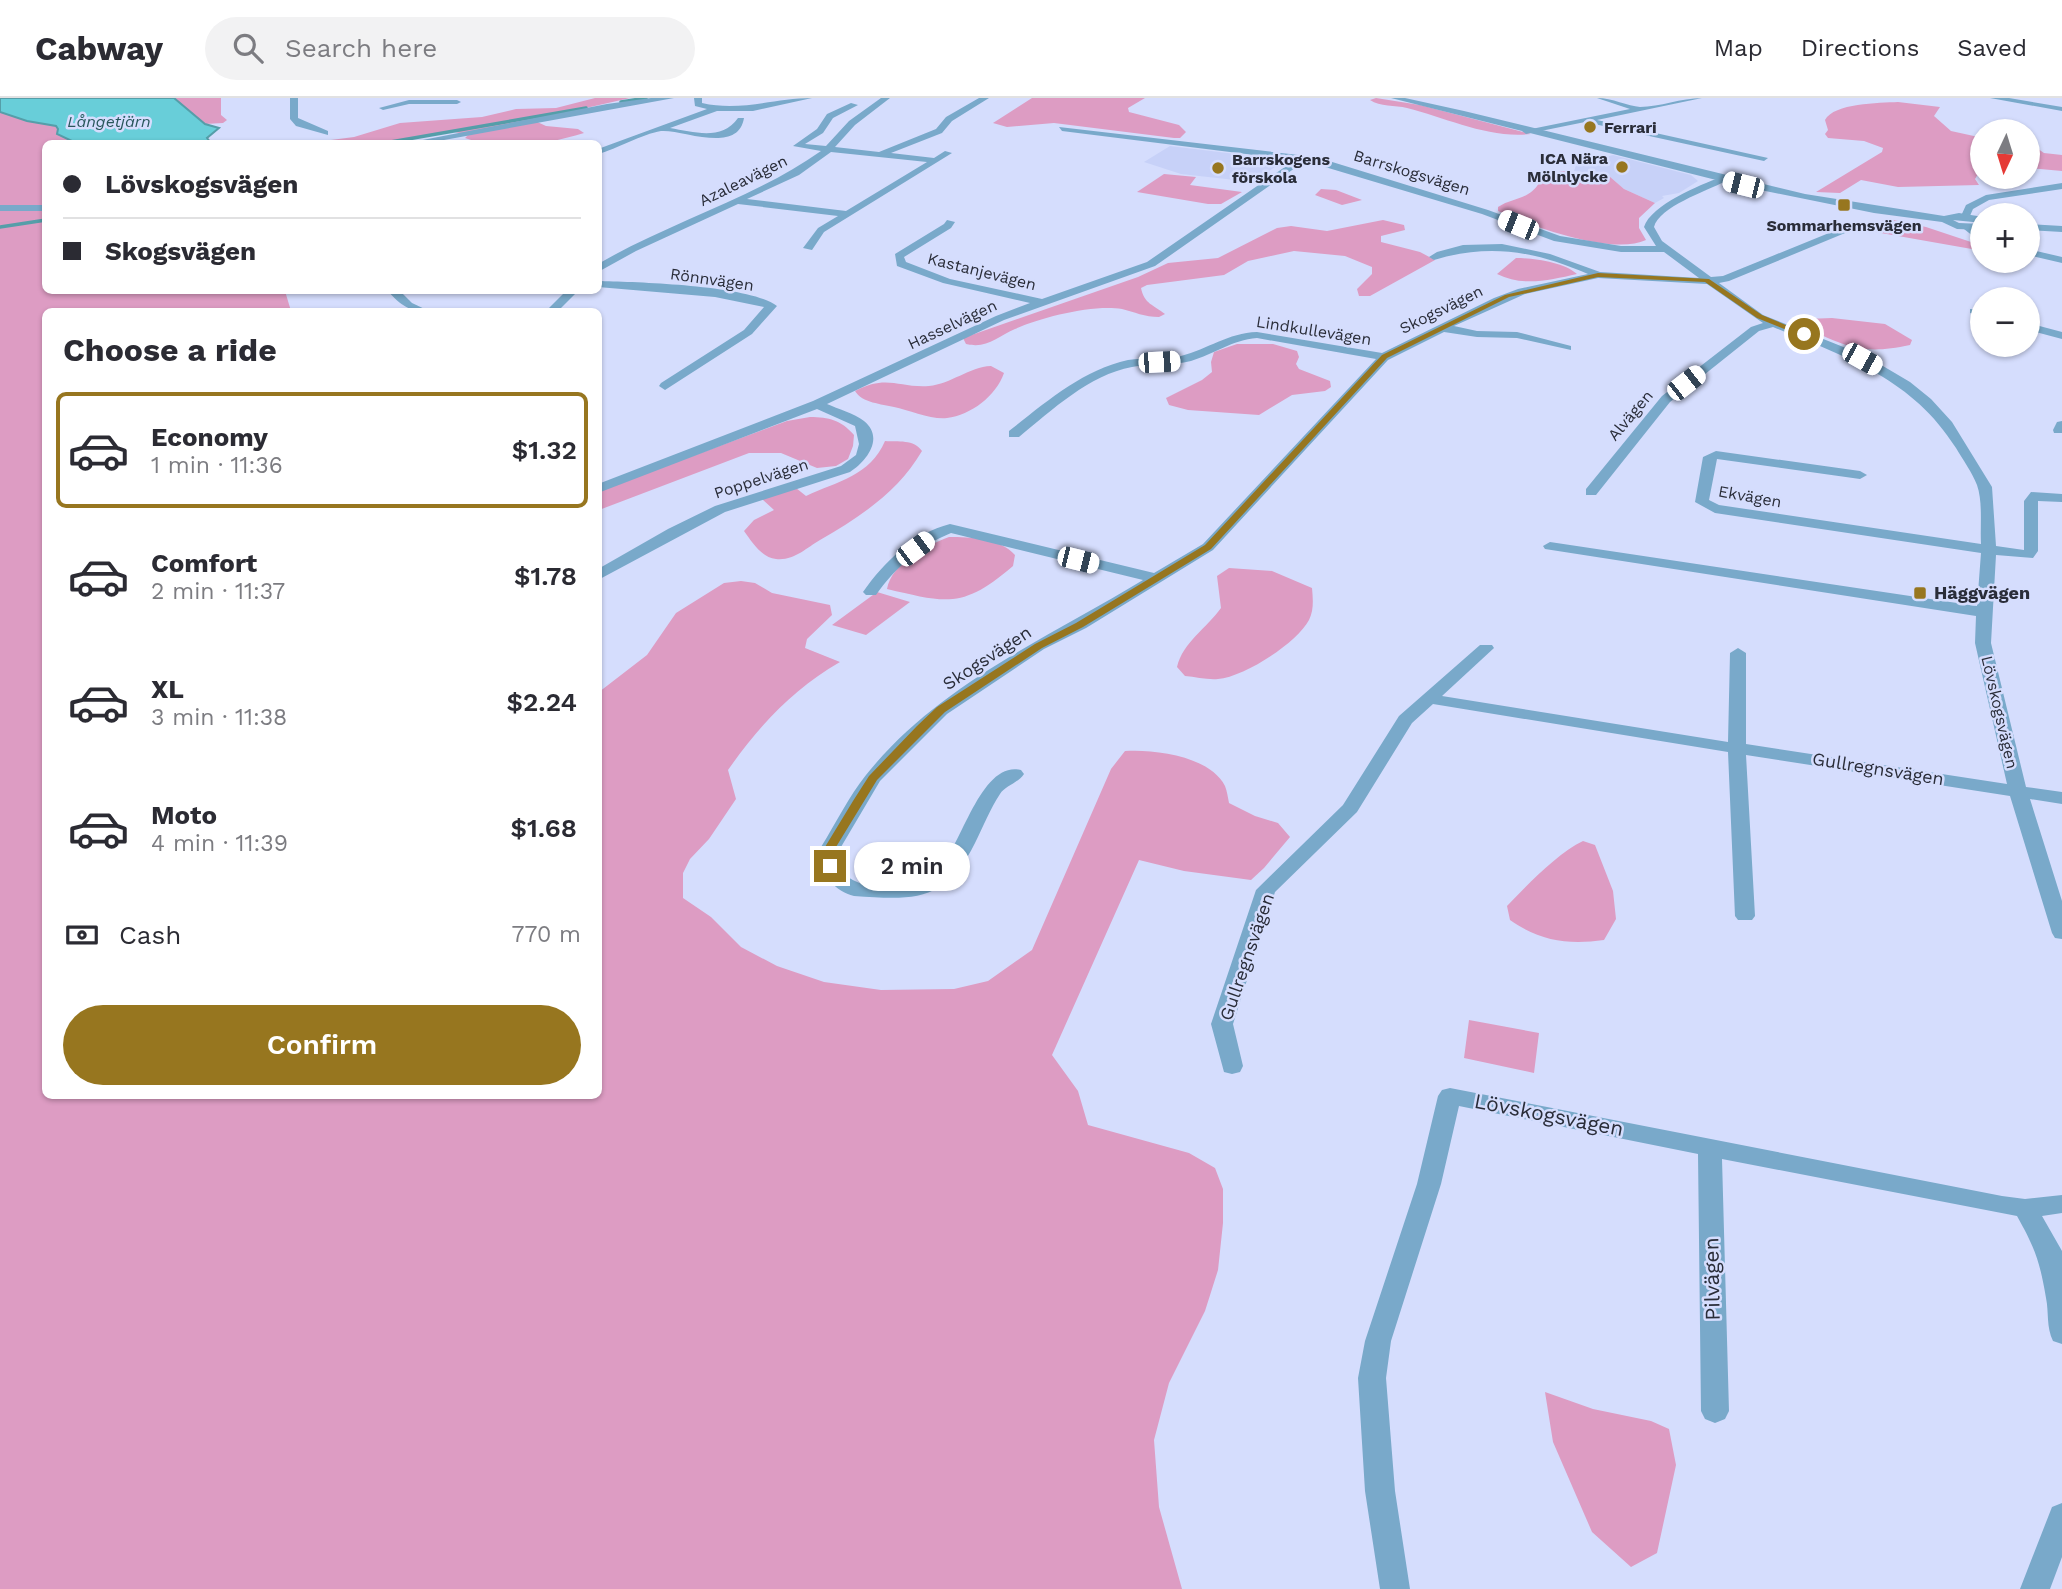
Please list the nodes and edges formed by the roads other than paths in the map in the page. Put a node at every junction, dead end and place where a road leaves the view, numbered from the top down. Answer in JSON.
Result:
{"nodes":[{"id":1,"x":294,"y":98,"type":"edge"},
{"id":2,"x":670,"y":98,"type":"edge"},
{"id":3,"x":698,"y":98,"type":"edge"},
{"id":4,"x":808,"y":98,"type":"edge"},
{"id":5,"x":886,"y":98,"type":"edge"},
{"id":6,"x":985,"y":98,"type":"edge"},
{"id":7,"x":1395,"y":98,"type":"edge"},
{"id":8,"x":1601,"y":98,"type":"edge"},
{"id":9,"x":1698,"y":98,"type":"edge"},
{"id":10,"x":1994,"y":98,"type":"edge"},
{"id":11,"x":460,"y":100,"type":"edge"},
{"id":12,"x":854,"y":105,"type":"dead end"},
{"id":13,"x":383,"y":108,"type":"dead end"},
{"id":14,"x":716,"y":108,"type":"junction"},
{"id":15,"x":1641,"y":109,"type":"junction"},
{"id":16,"x":2062,"y":109,"type":"edge"},
{"id":17,"x":434,"y":115,"type":"dead end"},
{"id":18,"x":1582,"y":119,"type":"junction"},
{"id":19,"x":741,"y":120,"type":"dead end"},
{"id":20,"x":659,"y":129,"type":"junction"},
{"id":21,"x":1062,"y":129,"type":"dead end"},
{"id":22,"x":1526,"y":131,"type":"junction"},
{"id":23,"x":325,"y":133,"type":"dead end"},
{"id":24,"x":427,"y":140,"type":"edge"},
{"id":25,"x":602,"y":150,"type":"edge"},
{"id":26,"x":828,"y":150,"type":"junction"},
{"id":27,"x":948,"y":153,"type":"dead end"},
{"id":28,"x":879,"y":155,"type":"junction"},
{"id":29,"x":1764,"y":158,"type":"dead end"},
{"id":30,"x":1302,"y":159,"type":"junction"},
{"id":31,"x":932,"y":160,"type":"junction"},
{"id":32,"x":1721,"y":180,"type":"junction"},
{"id":33,"x":2062,"y":186,"type":"edge"},
{"id":34,"x":739,"y":201,"type":"junction"},
{"id":35,"x":0,"y":208,"type":"edge"},
{"id":36,"x":42,"y":208,"type":"edge"},
{"id":37,"x":849,"y":214,"type":"junction"},
{"id":38,"x":950,"y":222,"type":"dead end"},
{"id":39,"x":1967,"y":222,"type":"junction"},
{"id":40,"x":1970,"y":222,"type":"edge"},
{"id":41,"x":1970,"y":223,"type":"edge"},
{"id":42,"x":1858,"y":224,"type":"dead end"},
{"id":43,"x":1970,"y":225,"type":"edge"},
{"id":44,"x":2040,"y":228,"type":"edge"},
{"id":45,"x":2062,"y":229,"type":"edge"},
{"id":46,"x":808,"y":248,"type":"dead end"},
{"id":47,"x":1666,"y":249,"type":"junction"},
{"id":48,"x":607,"y":252,"type":"dead end"},
{"id":49,"x":624,"y":253,"type":"junction"},
{"id":50,"x":2040,"y":255,"type":"edge"},
{"id":51,"x":1434,"y":257,"type":"dead end"},
{"id":52,"x":2062,"y":260,"type":"edge"},
{"id":53,"x":602,"y":267,"type":"edge"},
{"id":54,"x":1598,"y":275,"type":"junction"},
{"id":55,"x":1707,"y":280,"type":"junction"},
{"id":56,"x":602,"y":284,"type":"edge"},
{"id":57,"x":395,"y":294,"type":"edge"},
{"id":58,"x":570,"y":294,"type":"edge"},
{"id":59,"x":1044,"y":303,"type":"junction"},
{"id":60,"x":417,"y":308,"type":"edge"},
{"id":61,"x":554,"y":308,"type":"edge"},
{"id":62,"x":1774,"y":323,"type":"junction"},
{"id":63,"x":1443,"y":328,"type":"junction"},
{"id":64,"x":2040,"y":330,"type":"edge"},
{"id":65,"x":2062,"y":336,"type":"edge"},
{"id":66,"x":1567,"y":348,"type":"dead end"},
{"id":67,"x":1384,"y":357,"type":"junction"},
{"id":68,"x":665,"y":386,"type":"dead end"},
{"id":69,"x":817,"y":404,"type":"junction"},
{"id":70,"x":1014,"y":434,"type":"dead end"},
{"id":71,"x":1860,"y":475,"type":"dead end"},
{"id":72,"x":602,"y":487,"type":"edge"},
{"id":73,"x":1591,"y":492,"type":"dead end"},
{"id":74,"x":2062,"y":498,"type":"edge"},
{"id":75,"x":1550,"y":546,"type":"dead end"},
{"id":76,"x":1989,"y":550,"type":"junction"},
{"id":77,"x":602,"y":574,"type":"edge"},
{"id":78,"x":1154,"y":578,"type":"junction"},
{"id":79,"x":871,"y":592,"type":"dead end"},
{"id":80,"x":1984,"y":612,"type":"junction"},
{"id":81,"x":1486,"y":648,"type":"dead end"},
{"id":82,"x":1738,"y":653,"type":"dead end"},
{"id":83,"x":1431,"y":698,"type":"junction"},
{"id":84,"x":1737,"y":747,"type":"junction"},
{"id":85,"x":1015,"y":774,"type":"dead end"},
{"id":86,"x":2018,"y":791,"type":"junction"},
{"id":87,"x":2062,"y":798,"type":"edge"},
{"id":88,"x":1745,"y":916,"type":"dead end"},
{"id":89,"x":2062,"y":933,"type":"edge"},
{"id":90,"x":1232,"y":1066,"type":"dead end"},
{"id":91,"x":1710,"y":1147,"type":"junction"},
{"id":92,"x":2062,"y":1204,"type":"edge"},
{"id":93,"x":2025,"y":1208,"type":"junction"},
{"id":94,"x":2062,"y":1334,"type":"edge"},
{"id":95,"x":1715,"y":1411,"type":"dead end"},
{"id":96,"x":2062,"y":1516,"type":"edge"},
{"id":97,"x":1395,"y":1589,"type":"edge"},
{"id":98,"x":2035,"y":1589,"type":"edge"}],
"edges":[{"from":1,"to":23,"type":"street"},
{"from":2,"to":24,"type":"street"},
{"from":3,"to":14,"type":"street"},
{"from":4,"to":14,"type":"street"},
{"from":5,"to":26,"type":"street","name":"Azaleavägen"},
{"from":6,"to":28,"type":"street"},
{"from":7,"to":22,"type":"street"},
{"from":8,"to":15,"type":"street"},
{"from":9,"to":15,"type":"street"},
{"from":10,"to":16,"type":"street"},
{"from":11,"to":13,"type":"street"},
{"from":11,"to":17,"type":"street"},
{"from":12,"to":26,"type":"street"},
{"from":14,"to":20,"type":"street"},
{"from":15,"to":18,"type":"street"},
{"from":18,"to":22,"type":"street"},
{"from":18,"to":29,"type":"street"},
{"from":19,"to":20,"type":"street"},
{"from":20,"to":25,"type":"street"},
{"from":21,"to":30,"type":"street","name":"Barrskogsvägen"},
{"from":22,"to":32,"type":"street"},
{"from":26,"to":28,"type":"street"},
{"from":26,"to":34,"type":"street","name":"Azaleavägen"},
{"from":27,"to":31,"type":"street"},
{"from":28,"to":31,"type":"street"},
{"from":30,"to":47,"type":"street","name":"Barrskogsvägen"},
{"from":30,"to":59,"type":"street","name":"Hasselvägen"},
{"from":31,"to":37,"type":"street"},
{"from":32,"to":39,"type":"street"},
{"from":32,"to":47,"type":"street","name":"Lövskogsvägen"},
{"from":33,"to":39,"type":"street"},
{"from":34,"to":37,"type":"street"},
{"from":34,"to":49,"type":"street","name":"Azaleavägen"},
{"from":35,"to":36,"type":"street"},
{"from":37,"to":46,"type":"street"},
{"from":38,"to":59,"type":"street","name":"Kastanjevägen"},
{"from":39,"to":40,"type":"street"},
{"from":39,"to":41,"type":"street"},
{"from":39,"to":43,"type":"street"},
{"from":42,"to":55,"type":"street"},
{"from":44,"to":45,"type":"street"},
{"from":47,"to":55,"type":"street","name":"Lövskogsvägen"},
{"from":48,"to":49,"type":"street"},
{"from":49,"to":53,"type":"street","name":"Azaleavägen"},
{"from":50,"to":52,"type":"street"},
{"from":51,"to":54,"type":"street"},
{"from":54,"to":55,"type":"street","name":"Skogsvägen"},
{"from":54,"to":63,"type":"street","name":"Skogsvägen"},
{"from":55,"to":62,"type":"street","name":"Lövskogsvägen"},
{"from":56,"to":68,"type":"street","name":"Rönnvägen"},
{"from":57,"to":60,"type":"street"},
{"from":58,"to":61,"type":"street"},
{"from":59,"to":69,"type":"street","name":"Hasselvägen"},
{"from":62,"to":73,"type":"street","name":"Alvägen"},
{"from":62,"to":76,"type":"street","name":"Lövskogsvägen"},
{"from":63,"to":66,"type":"street"},
{"from":63,"to":67,"type":"street","name":"Skogsvägen"},
{"from":64,"to":65,"type":"street"},
{"from":67,"to":70,"type":"street","name":"Lindkullevägen"},
{"from":67,"to":78,"type":"street","name":"Skogsvägen"},
{"from":69,"to":72,"type":"street","name":"Hasselvägen"},
{"from":69,"to":77,"type":"street","name":"Poppelvägen"},
{"from":71,"to":76,"type":"street","name":"Ekvägen"},
{"from":74,"to":76,"type":"street"},
{"from":75,"to":80,"type":"street"},
{"from":76,"to":80,"type":"street","name":"Lövskogsvägen"},
{"from":78,"to":79,"type":"street"},
{"from":78,"to":85,"type":"street","name":"Skogsvägen"},
{"from":80,"to":86,"type":"street","name":"Lövskogsvägen"},
{"from":81,"to":83,"type":"street","name":"Gullregnsvägen"},
{"from":82,"to":84,"type":"street"},
{"from":83,"to":84,"type":"street","name":"Gullregnsvägen"},
{"from":83,"to":90,"type":"street","name":"Gullregnsvägen"},
{"from":84,"to":86,"type":"street","name":"Gullregnsvägen"},
{"from":84,"to":88,"type":"street"},
{"from":86,"to":87,"type":"street","name":"Lövskogsvägen"},
{"from":86,"to":89,"type":"street","name":"Lövskogsvägen"},
{"from":91,"to":93,"type":"street","name":"Lövskogsvägen"},
{"from":91,"to":95,"type":"street","name":"Pilvägen"},
{"from":91,"to":97,"type":"street","name":"Lövskogsvägen"},
{"from":92,"to":93,"type":"street","name":"Lövskogsvägen"},
{"from":93,"to":94,"type":"street"},
{"from":96,"to":98,"type":"street"}]}
